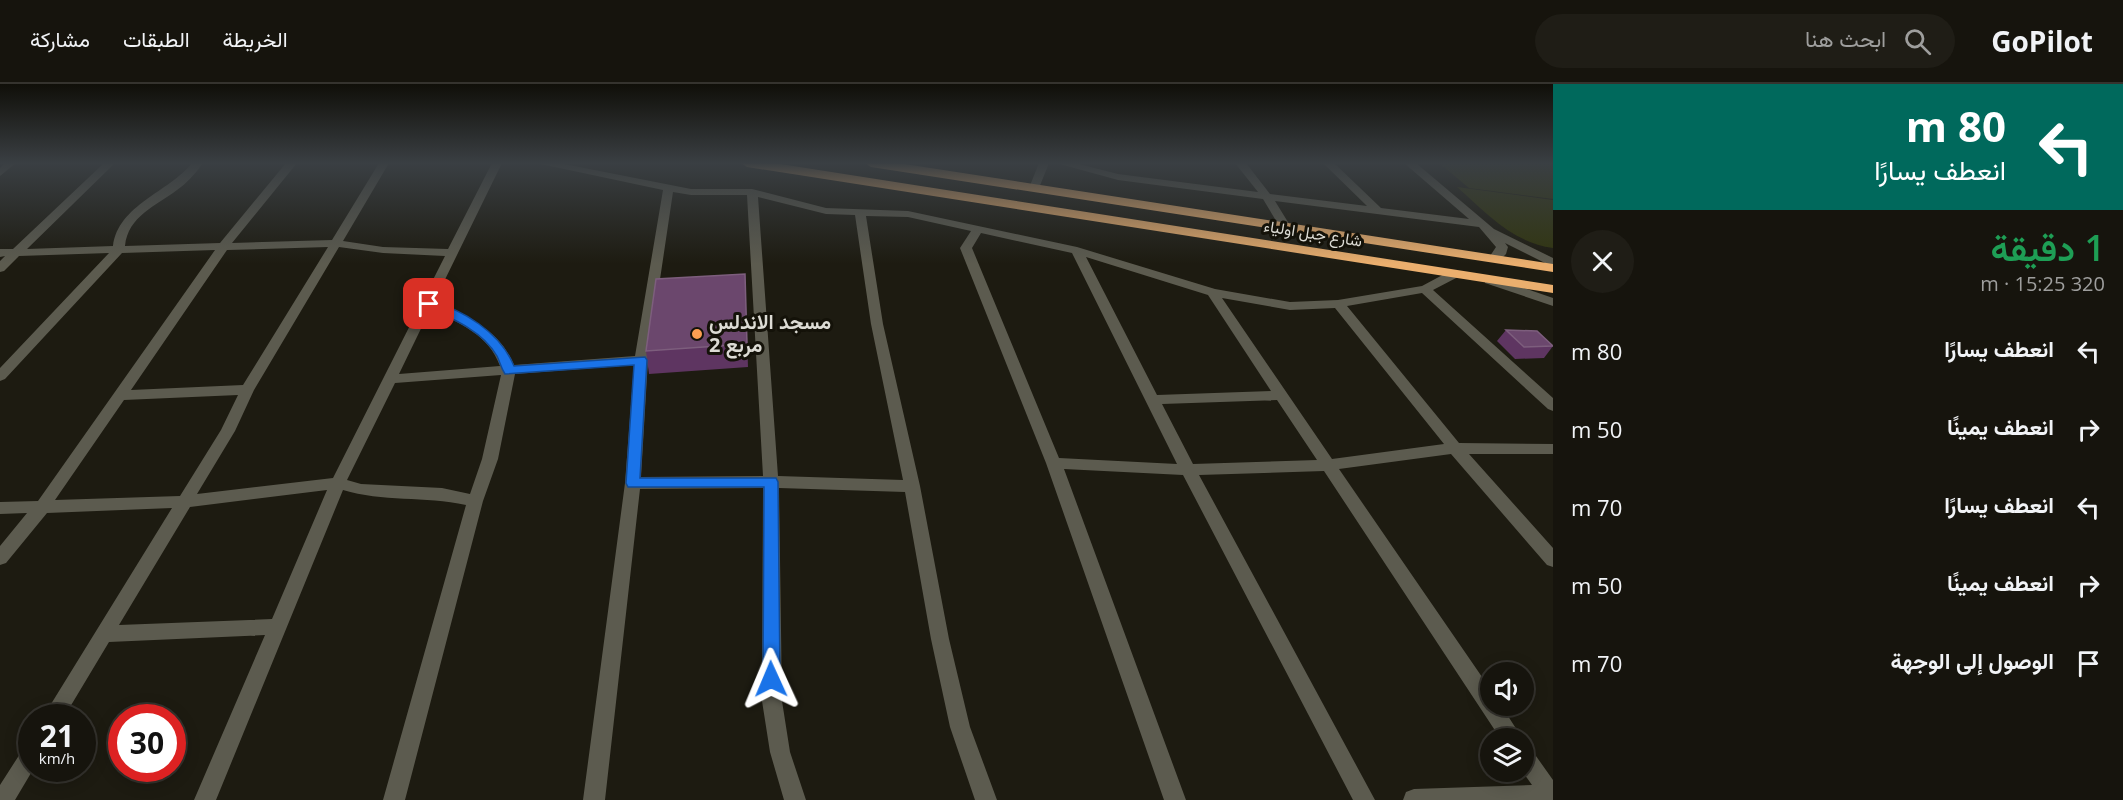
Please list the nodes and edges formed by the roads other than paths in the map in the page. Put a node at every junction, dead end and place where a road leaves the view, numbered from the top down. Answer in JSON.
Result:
{"nodes":[{"id":1,"x":76,"y":196,"type":"edge"},
{"id":2,"x":161,"y":196,"type":"edge"},
{"id":3,"x":265,"y":196,"type":"edge"},
{"id":4,"x":364,"y":196,"type":"edge"},
{"id":5,"x":481,"y":196,"type":"edge"},
{"id":6,"x":667,"y":196,"type":"edge"},
{"id":7,"x":752,"y":196,"type":"edge"},
{"id":8,"x":769,"y":196,"type":"edge"},
{"id":9,"x":955,"y":196,"type":"edge"},
{"id":10,"x":1090,"y":196,"type":"edge"},
{"id":11,"x":1257,"y":196,"type":"edge"},
{"id":12,"x":1363,"y":196,"type":"edge"},
{"id":13,"x":1448,"y":196,"type":"edge"},
{"id":14,"x":1268,"y":198,"type":"junction"},
{"id":15,"x":1377,"y":210,"type":"junction"},
{"id":16,"x":860,"y":213,"type":"junction"},
{"id":17,"x":1285,"y":226,"type":"junction"},
{"id":18,"x":1485,"y":227,"type":"junction"},
{"id":19,"x":978,"y":229,"type":"junction"},
{"id":20,"x":336,"y":243,"type":"junction"},
{"id":21,"x":224,"y":245,"type":"junction"},
{"id":22,"x":119,"y":249,"type":"junction"},
{"id":23,"x":1077,"y":250,"type":"junction"},
{"id":24,"x":17,"y":252,"type":"junction"},
{"id":25,"x":0,"y":253,"type":"edge"},
{"id":26,"x":454,"y":253,"type":"junction"},
{"id":27,"x":1494,"y":259,"type":"junction"},
{"id":28,"x":1553,"y":266,"type":"edge"},
{"id":29,"x":0,"y":268,"type":"edge"},
{"id":30,"x":1454,"y":274,"type":"junction"},
{"id":31,"x":1489,"y":280,"type":"junction"},
{"id":32,"x":1425,"y":288,"type":"junction"},
{"id":33,"x":1553,"y":289,"type":"edge"},
{"id":34,"x":1212,"y":292,"type":"junction"},
{"id":35,"x":1553,"y":302,"type":"edge"},
{"id":36,"x":429,"y":304,"type":"junction"},
{"id":37,"x":1338,"y":304,"type":"junction"},
{"id":38,"x":641,"y":360,"type":"junction"},
{"id":39,"x":509,"y":371,"type":"junction"},
{"id":40,"x":0,"y":376,"type":"edge"},
{"id":41,"x":391,"y":379,"type":"junction"},
{"id":42,"x":248,"y":390,"type":"junction"},
{"id":43,"x":121,"y":394,"type":"junction"},
{"id":44,"x":1281,"y":395,"type":"junction"},
{"id":45,"x":1152,"y":400,"type":"junction"},
{"id":46,"x":1553,"y":406,"type":"edge"},
{"id":47,"x":1455,"y":448,"type":"junction"},
{"id":48,"x":1553,"y":449,"type":"edge"},
{"id":49,"x":1054,"y":463,"type":"junction"},
{"id":50,"x":1327,"y":465,"type":"junction"},
{"id":51,"x":1188,"y":470,"type":"junction"},
{"id":52,"x":771,"y":482,"type":"junction"},
{"id":53,"x":338,"y":483,"type":"junction"},
{"id":54,"x":633,"y":483,"type":"junction"},
{"id":55,"x":912,"y":486,"type":"junction"},
{"id":56,"x":185,"y":501,"type":"junction"},
{"id":57,"x":475,"y":501,"type":"junction"},
{"id":58,"x":42,"y":507,"type":"junction"},
{"id":59,"x":0,"y":508,"type":"edge"},
{"id":60,"x":0,"y":558,"type":"edge"},
{"id":61,"x":1553,"y":560,"type":"edge"},
{"id":62,"x":279,"y":627,"type":"junction"},
{"id":63,"x":104,"y":634,"type":"junction"},
{"id":64,"x":61,"y":704,"type":"edge"},
{"id":65,"x":1505,"y":728,"type":"edge"},
{"id":66,"x":1534,"y":770,"type":"edge"},
{"id":67,"x":18,"y":776,"type":"edge"},
{"id":68,"x":1552,"y":796,"type":"edge"},
{"id":69,"x":3,"y":800,"type":"edge"},
{"id":70,"x":205,"y":800,"type":"edge"},
{"id":71,"x":394,"y":800,"type":"edge"},
{"id":72,"x":594,"y":800,"type":"edge"},
{"id":73,"x":795,"y":800,"type":"edge"},
{"id":74,"x":986,"y":800,"type":"edge"},
{"id":75,"x":1175,"y":800,"type":"edge"},
{"id":76,"x":1364,"y":800,"type":"edge"},
{"id":77,"x":1414,"y":800,"type":"edge"}],
"edges":[{"from":1,"to":24,"type":"street"},
{"from":2,"to":22,"type":"street"},
{"from":3,"to":21,"type":"street"},
{"from":4,"to":20,"type":"street"},
{"from":5,"to":26,"type":"street"},
{"from":6,"to":38,"type":"street"},
{"from":7,"to":52,"type":"street"},
{"from":8,"to":16,"type":"street"},
{"from":9,"to":30,"type":"highway","name":"شارع جبل اولياء"},
{"from":10,"to":17,"type":"highway","name":"شارع جبل اولياء"},
{"from":11,"to":14,"type":"street"},
{"from":12,"to":15,"type":"street"},
{"from":13,"to":18,"type":"street"},
{"from":14,"to":15,"type":"street"},
{"from":14,"to":17,"type":"street"},
{"from":15,"to":18,"type":"street"},
{"from":16,"to":19,"type":"street"},
{"from":16,"to":55,"type":"street"},
{"from":17,"to":27,"type":"highway","name":"شارع جبل اولياء"},
{"from":18,"to":27,"type":"street"},
{"from":18,"to":28,"type":"street"},
{"from":19,"to":23,"type":"street"},
{"from":19,"to":49,"type":"street"},
{"from":20,"to":21,"type":"street"},
{"from":20,"to":26,"type":"street"},
{"from":20,"to":42,"type":"street"},
{"from":21,"to":22,"type":"street"},
{"from":21,"to":43,"type":"street"},
{"from":22,"to":24,"type":"street"},
{"from":22,"to":40,"type":"street"},
{"from":23,"to":34,"type":"street"},
{"from":23,"to":45,"type":"street"},
{"from":24,"to":25,"type":"street"},
{"from":24,"to":29,"type":"street"},
{"from":26,"to":36,"type":"street"},
{"from":27,"to":28,"type":"highway","name":"شارع جبل اولياء"},
{"from":30,"to":31,"type":"highway","name":"شارع جبل اولياء"},
{"from":30,"to":32,"type":"street"},
{"from":31,"to":33,"type":"highway","name":"شارع جبل اولياء"},
{"from":31,"to":35,"type":"street"},
{"from":32,"to":37,"type":"street"},
{"from":32,"to":46,"type":"street"},
{"from":34,"to":37,"type":"street"},
{"from":34,"to":44,"type":"street"},
{"from":36,"to":39,"type":"street"},
{"from":36,"to":41,"type":"street"},
{"from":37,"to":47,"type":"street"},
{"from":38,"to":39,"type":"street"},
{"from":38,"to":54,"type":"street"},
{"from":39,"to":41,"type":"street"},
{"from":39,"to":57,"type":"street"},
{"from":41,"to":53,"type":"street"},
{"from":42,"to":43,"type":"street"},
{"from":42,"to":56,"type":"street"},
{"from":43,"to":58,"type":"street"},
{"from":44,"to":45,"type":"street"},
{"from":44,"to":50,"type":"street"},
{"from":45,"to":51,"type":"street"},
{"from":47,"to":48,"type":"street"},
{"from":47,"to":50,"type":"street"},
{"from":47,"to":61,"type":"street"},
{"from":49,"to":51,"type":"street"},
{"from":49,"to":75,"type":"street"},
{"from":50,"to":51,"type":"street"},
{"from":50,"to":65,"type":"street"},
{"from":51,"to":76,"type":"street"},
{"from":52,"to":54,"type":"street"},
{"from":52,"to":55,"type":"street"},
{"from":52,"to":73,"type":"street"},
{"from":53,"to":56,"type":"street"},
{"from":53,"to":57,"type":"street"},
{"from":53,"to":62,"type":"street"},
{"from":54,"to":72,"type":"street"},
{"from":55,"to":74,"type":"street"},
{"from":56,"to":58,"type":"street"},
{"from":56,"to":63,"type":"street"},
{"from":57,"to":71,"type":"street"},
{"from":58,"to":59,"type":"street"},
{"from":58,"to":60,"type":"street"},
{"from":62,"to":63,"type":"street"},
{"from":62,"to":70,"type":"street"},
{"from":63,"to":64,"type":"street"},
{"from":66,"to":68,"type":"street"},
{"from":67,"to":69,"type":"street"},
{"from":68,"to":77,"type":"street"}]}
